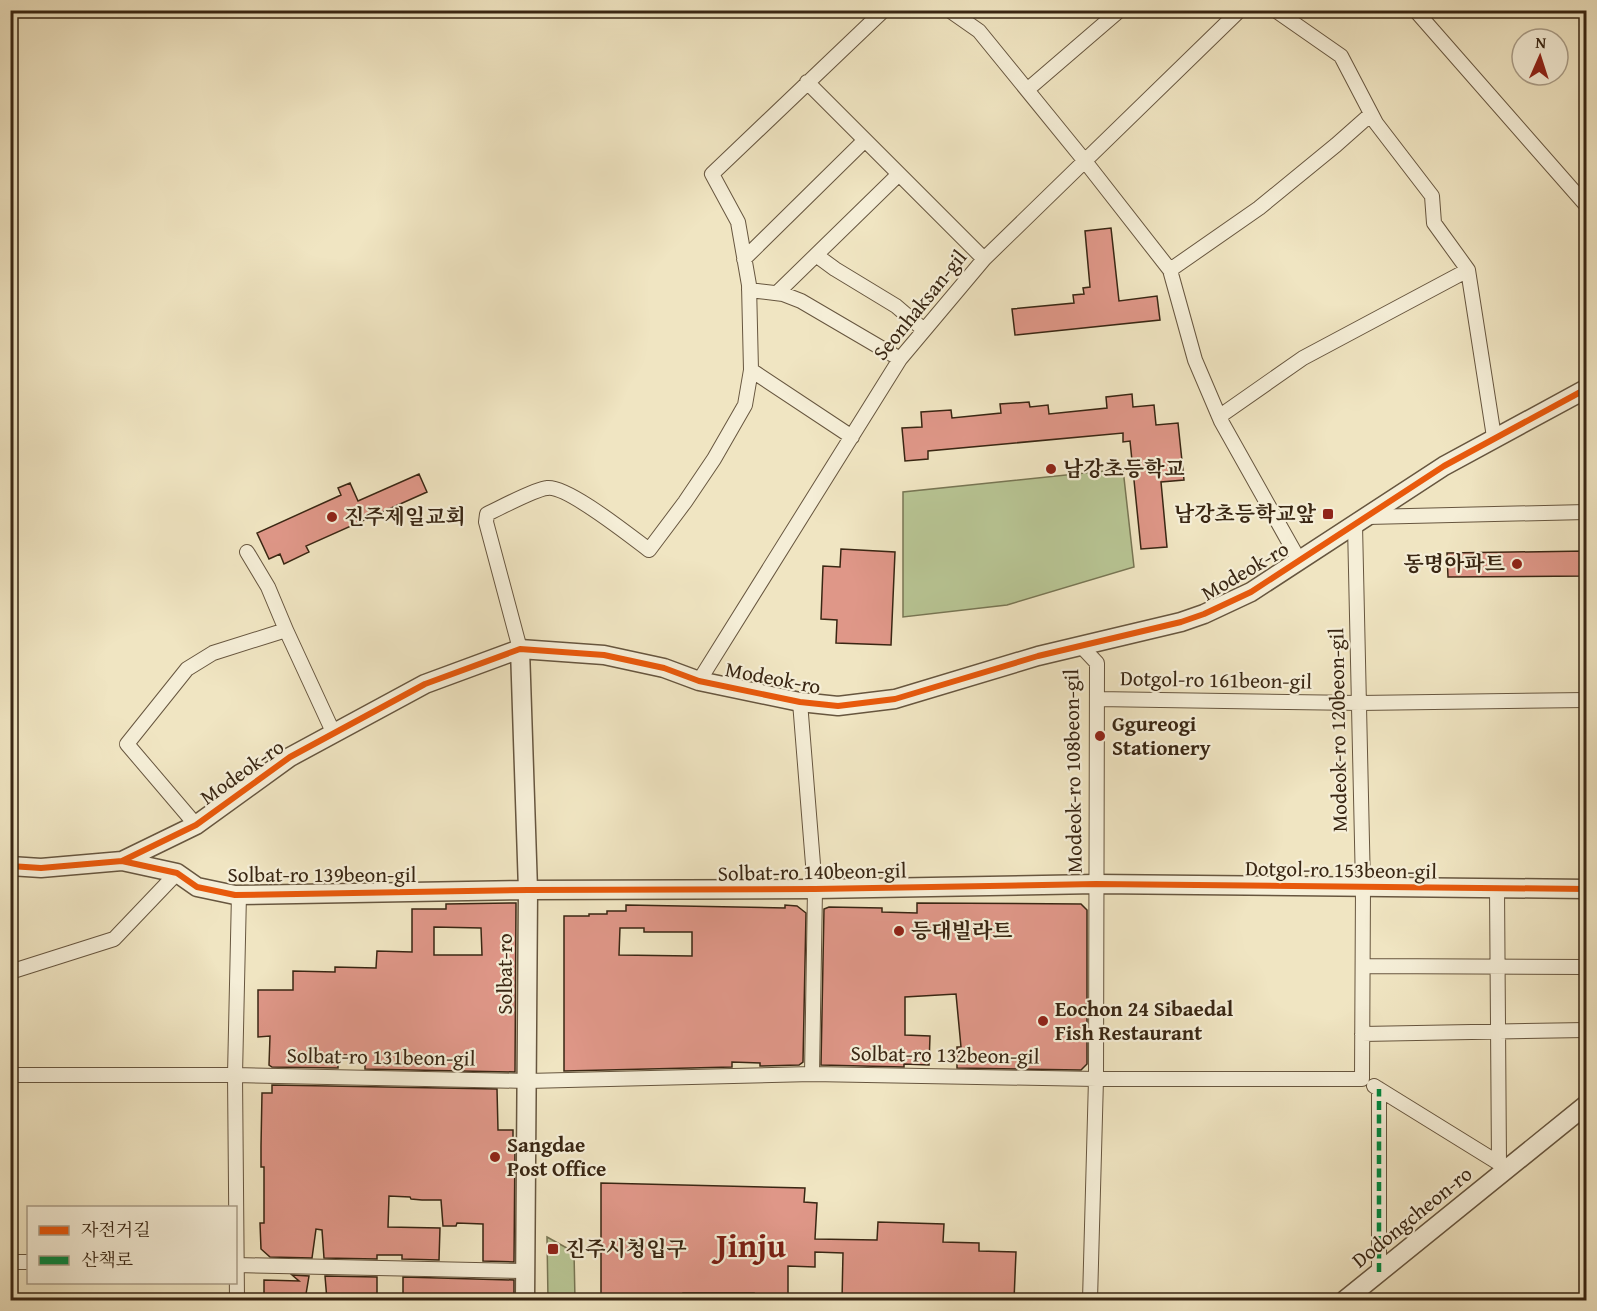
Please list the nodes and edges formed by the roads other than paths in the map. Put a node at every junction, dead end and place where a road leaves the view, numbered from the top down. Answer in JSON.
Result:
{"nodes":[{"id":1,"x":884,"y":10,"type":"edge"},
{"id":2,"x":1120,"y":10,"type":"edge"},
{"id":3,"x":1240,"y":10,"type":"edge"},
{"id":4,"x":1275,"y":10,"type":"edge"},
{"id":5,"x":1415,"y":10,"type":"edge"},
{"id":6,"x":949,"y":11,"type":"edge"},
{"id":7,"x":807,"y":82,"type":"junction"},
{"id":8,"x":1027,"y":90,"type":"junction"},
{"id":9,"x":1371,"y":114,"type":"junction"},
{"id":10,"x":865,"y":140,"type":"junction"},
{"id":11,"x":1084,"y":160,"type":"junction"},
{"id":12,"x":899,"y":174,"type":"junction"},
{"id":13,"x":1587,"y":205,"type":"edge"},
{"id":14,"x":816,"y":255,"type":"junction"},
{"id":15,"x":744,"y":259,"type":"junction"},
{"id":16,"x":984,"y":259,"type":"junction"},
{"id":17,"x":1170,"y":270,"type":"junction"},
{"id":18,"x":1468,"y":270,"type":"junction"},
{"id":19,"x":749,"y":290,"type":"junction"},
{"id":20,"x":777,"y":293,"type":"junction"},
{"id":21,"x":924,"y":330,"type":"junction"},
{"id":22,"x":900,"y":358,"type":"junction"},
{"id":23,"x":751,"y":370,"type":"junction"},
{"id":24,"x":1587,"y":388,"type":"edge"},
{"id":25,"x":1220,"y":416,"type":"junction"},
{"id":26,"x":852,"y":437,"type":"junction"},
{"id":27,"x":1494,"y":437,"type":"junction"},
{"id":28,"x":1587,"y":512,"type":"edge"},
{"id":29,"x":1361,"y":521,"type":"junction"},
{"id":30,"x":247,"y":552,"type":"dead end"},
{"id":31,"x":1299,"y":560,"type":"junction"},
{"id":32,"x":286,"y":630,"type":"junction"},
{"id":33,"x":1082,"y":647,"type":"junction"},
{"id":34,"x":520,"y":649,"type":"junction"},
{"id":35,"x":699,"y":681,"type":"junction"},
{"id":36,"x":1097,"y":699,"type":"junction"},
{"id":37,"x":1587,"y":700,"type":"edge"},
{"id":38,"x":800,"y":702,"type":"junction"},
{"id":39,"x":1359,"y":703,"type":"junction"},
{"id":40,"x":334,"y":734,"type":"junction"},
{"id":41,"x":196,"y":825,"type":"junction"},
{"id":42,"x":122,"y":861,"type":"junction"},
{"id":43,"x":10,"y":866,"type":"edge"},
{"id":44,"x":177,"y":873,"type":"junction"},
{"id":45,"x":1096,"y":884,"type":"junction"},
{"id":46,"x":1363,"y":887,"type":"junction"},
{"id":47,"x":1497,"y":888,"type":"junction"},
{"id":48,"x":815,"y":889,"type":"junction"},
{"id":49,"x":1587,"y":889,"type":"edge"},
{"id":50,"x":528,"y":890,"type":"junction"},
{"id":51,"x":239,"y":894,"type":"junction"},
{"id":52,"x":1363,"y":966,"type":"junction"},
{"id":53,"x":1587,"y":967,"type":"edge"},
{"id":54,"x":1499,"y":968,"type":"junction"},
{"id":55,"x":10,"y":972,"type":"edge"},
{"id":56,"x":1587,"y":1030,"type":"edge"},
{"id":57,"x":1499,"y":1032,"type":"junction"},
{"id":58,"x":1362,"y":1034,"type":"junction"},
{"id":59,"x":235,"y":1074,"type":"junction"},
{"id":60,"x":812,"y":1074,"type":"junction"},
{"id":61,"x":10,"y":1076,"type":"edge"},
{"id":62,"x":1362,"y":1078,"type":"junction"},
{"id":63,"x":1096,"y":1079,"type":"junction"},
{"id":64,"x":527,"y":1081,"type":"junction"},
{"id":65,"x":1379,"y":1089,"type":"junction"},
{"id":66,"x":1587,"y":1105,"type":"edge"},
{"id":67,"x":1503,"y":1166,"type":"junction"},
{"id":68,"x":236,"y":1206,"type":"edge"},
{"id":69,"x":10,"y":1262,"type":"edge"},
{"id":70,"x":27,"y":1262,"type":"edge"},
{"id":71,"x":237,"y":1265,"type":"edge"},
{"id":72,"x":525,"y":1271,"type":"junction"},
{"id":73,"x":1379,"y":1272,"type":"junction"},
{"id":74,"x":237,"y":1284,"type":"edge"},
{"id":75,"x":237,"y":1300,"type":"edge"},
{"id":76,"x":525,"y":1300,"type":"edge"},
{"id":77,"x":1090,"y":1300,"type":"edge"},
{"id":78,"x":1345,"y":1300,"type":"edge"}],
"edges":[{"from":1,"to":7,"type":"street"},
{"from":2,"to":8,"type":"street"},
{"from":3,"to":11,"type":"street","name":"Seonhaksan-gil"},
{"from":4,"to":9,"type":"street"},
{"from":5,"to":13,"type":"street"},
{"from":6,"to":8,"type":"street"},
{"from":7,"to":10,"type":"street"},
{"from":7,"to":15,"type":"street"},
{"from":8,"to":11,"type":"street"},
{"from":9,"to":17,"type":"street"},
{"from":9,"to":18,"type":"street"},
{"from":10,"to":12,"type":"street"},
{"from":10,"to":15,"type":"street"},
{"from":11,"to":16,"type":"street","name":"Seonhaksan-gil"},
{"from":11,"to":17,"type":"street"},
{"from":12,"to":14,"type":"street"},
{"from":12,"to":16,"type":"street"},
{"from":14,"to":20,"type":"street"},
{"from":14,"to":21,"type":"street"},
{"from":15,"to":19,"type":"street"},
{"from":16,"to":21,"type":"street","name":"Seonhaksan-gil"},
{"from":17,"to":25,"type":"street"},
{"from":18,"to":25,"type":"street"},
{"from":18,"to":27,"type":"street"},
{"from":19,"to":20,"type":"street"},
{"from":19,"to":23,"type":"street"},
{"from":20,"to":22,"type":"street"},
{"from":21,"to":22,"type":"street","name":"Seonhaksan-gil"},
{"from":22,"to":26,"type":"street","name":"Seonhaksan-gil"},
{"from":23,"to":26,"type":"street"},
{"from":23,"to":34,"type":"street"},
{"from":24,"to":27,"type":"street","name":"Modeok-ro"},
{"from":25,"to":31,"type":"street"},
{"from":26,"to":35,"type":"street","name":"Seonhaksan-gil"},
{"from":27,"to":29,"type":"street","name":"Modeok-ro"},
{"from":28,"to":29,"type":"street"},
{"from":29,"to":31,"type":"street","name":"Modeok-ro"},
{"from":29,"to":39,"type":"street","name":"Modeok-ro 120beon-gil"},
{"from":30,"to":32,"type":"street"},
{"from":31,"to":33,"type":"street","name":"Modeok-ro"},
{"from":32,"to":40,"type":"street"},
{"from":32,"to":41,"type":"street"},
{"from":33,"to":36,"type":"street","name":"Modeok-ro 108beon-gil"},
{"from":33,"to":38,"type":"street","name":"Modeok-ro"},
{"from":34,"to":35,"type":"street","name":"Modeok-ro"},
{"from":34,"to":40,"type":"street","name":"Modeok-ro"},
{"from":34,"to":50,"type":"street","name":"Solbat-ro"},
{"from":35,"to":38,"type":"street","name":"Modeok-ro"},
{"from":36,"to":39,"type":"street","name":"Dotgol-ro 161beon-gil"},
{"from":36,"to":45,"type":"street","name":"Modeok-ro 108beon-gil"},
{"from":37,"to":39,"type":"street","name":"Dotgol-ro 161beon-gil"},
{"from":38,"to":48,"type":"street"},
{"from":39,"to":46,"type":"street","name":"Modeok-ro 120beon-gil"},
{"from":40,"to":41,"type":"street","name":"Modeok-ro"},
{"from":41,"to":42,"type":"street","name":"Modeok-ro"},
{"from":42,"to":43,"type":"street","name":"Modeok-ro"},
{"from":42,"to":44,"type":"street","name":"Solbat-ro 139beon-gil"},
{"from":44,"to":51,"type":"street","name":"Solbat-ro 139beon-gil"},
{"from":44,"to":55,"type":"street"},
{"from":45,"to":46,"type":"street","name":"Dotgol-ro 153beon-gil"},
{"from":45,"to":48,"type":"street","name":"Solbat-ro 140beon-gil"},
{"from":45,"to":63,"type":"street","name":"Modeok-ro 108beon-gil"},
{"from":46,"to":47,"type":"street","name":"Dotgol-ro 153beon-gil"},
{"from":46,"to":52,"type":"street","name":"Modeok-ro 120beon-gil"},
{"from":47,"to":49,"type":"street","name":"Dotgol-ro 153beon-gil"},
{"from":47,"to":54,"type":"street"},
{"from":48,"to":50,"type":"street","name":"Solbat-ro 140beon-gil"},
{"from":48,"to":60,"type":"street"},
{"from":50,"to":51,"type":"street","name":"Solbat-ro 139beon-gil"},
{"from":50,"to":64,"type":"street","name":"Solbat-ro"},
{"from":51,"to":59,"type":"street"},
{"from":52,"to":54,"type":"street"},
{"from":52,"to":58,"type":"street","name":"Modeok-ro 120beon-gil"},
{"from":53,"to":54,"type":"street"},
{"from":54,"to":57,"type":"street"},
{"from":56,"to":57,"type":"street"},
{"from":57,"to":58,"type":"street"},
{"from":57,"to":67,"type":"street"},
{"from":58,"to":62,"type":"street","name":"Modeok-ro 120beon-gil"},
{"from":59,"to":61,"type":"street","name":"Solbat-ro 131beon-gil"},
{"from":59,"to":64,"type":"street","name":"Solbat-ro 131beon-gil"},
{"from":59,"to":68,"type":"street"},
{"from":60,"to":63,"type":"street","name":"Solbat-ro 132beon-gil"},
{"from":60,"to":64,"type":"street","name":"Solbat-ro 132beon-gil"},
{"from":62,"to":63,"type":"street","name":"Solbat-ro 132beon-gil"},
{"from":62,"to":65,"type":"street","name":"Dodongcheon-ro"},
{"from":63,"to":77,"type":"street","name":"Modeok-ro 108beon-gil"},
{"from":64,"to":72,"type":"street","name":"Solbat-ro"},
{"from":65,"to":67,"type":"street","name":"Dodongcheon-ro"},
{"from":65,"to":73,"type":"street"},
{"from":66,"to":67,"type":"street","name":"Dodongcheon-ro"},
{"from":67,"to":73,"type":"street","name":"Dodongcheon-ro"},
{"from":69,"to":70,"type":"street"},
{"from":71,"to":72,"type":"street"},
{"from":72,"to":76,"type":"street","name":"Solbat-ro"},
{"from":73,"to":78,"type":"street","name":"Dodongcheon-ro"},
{"from":74,"to":75,"type":"street"}]}
